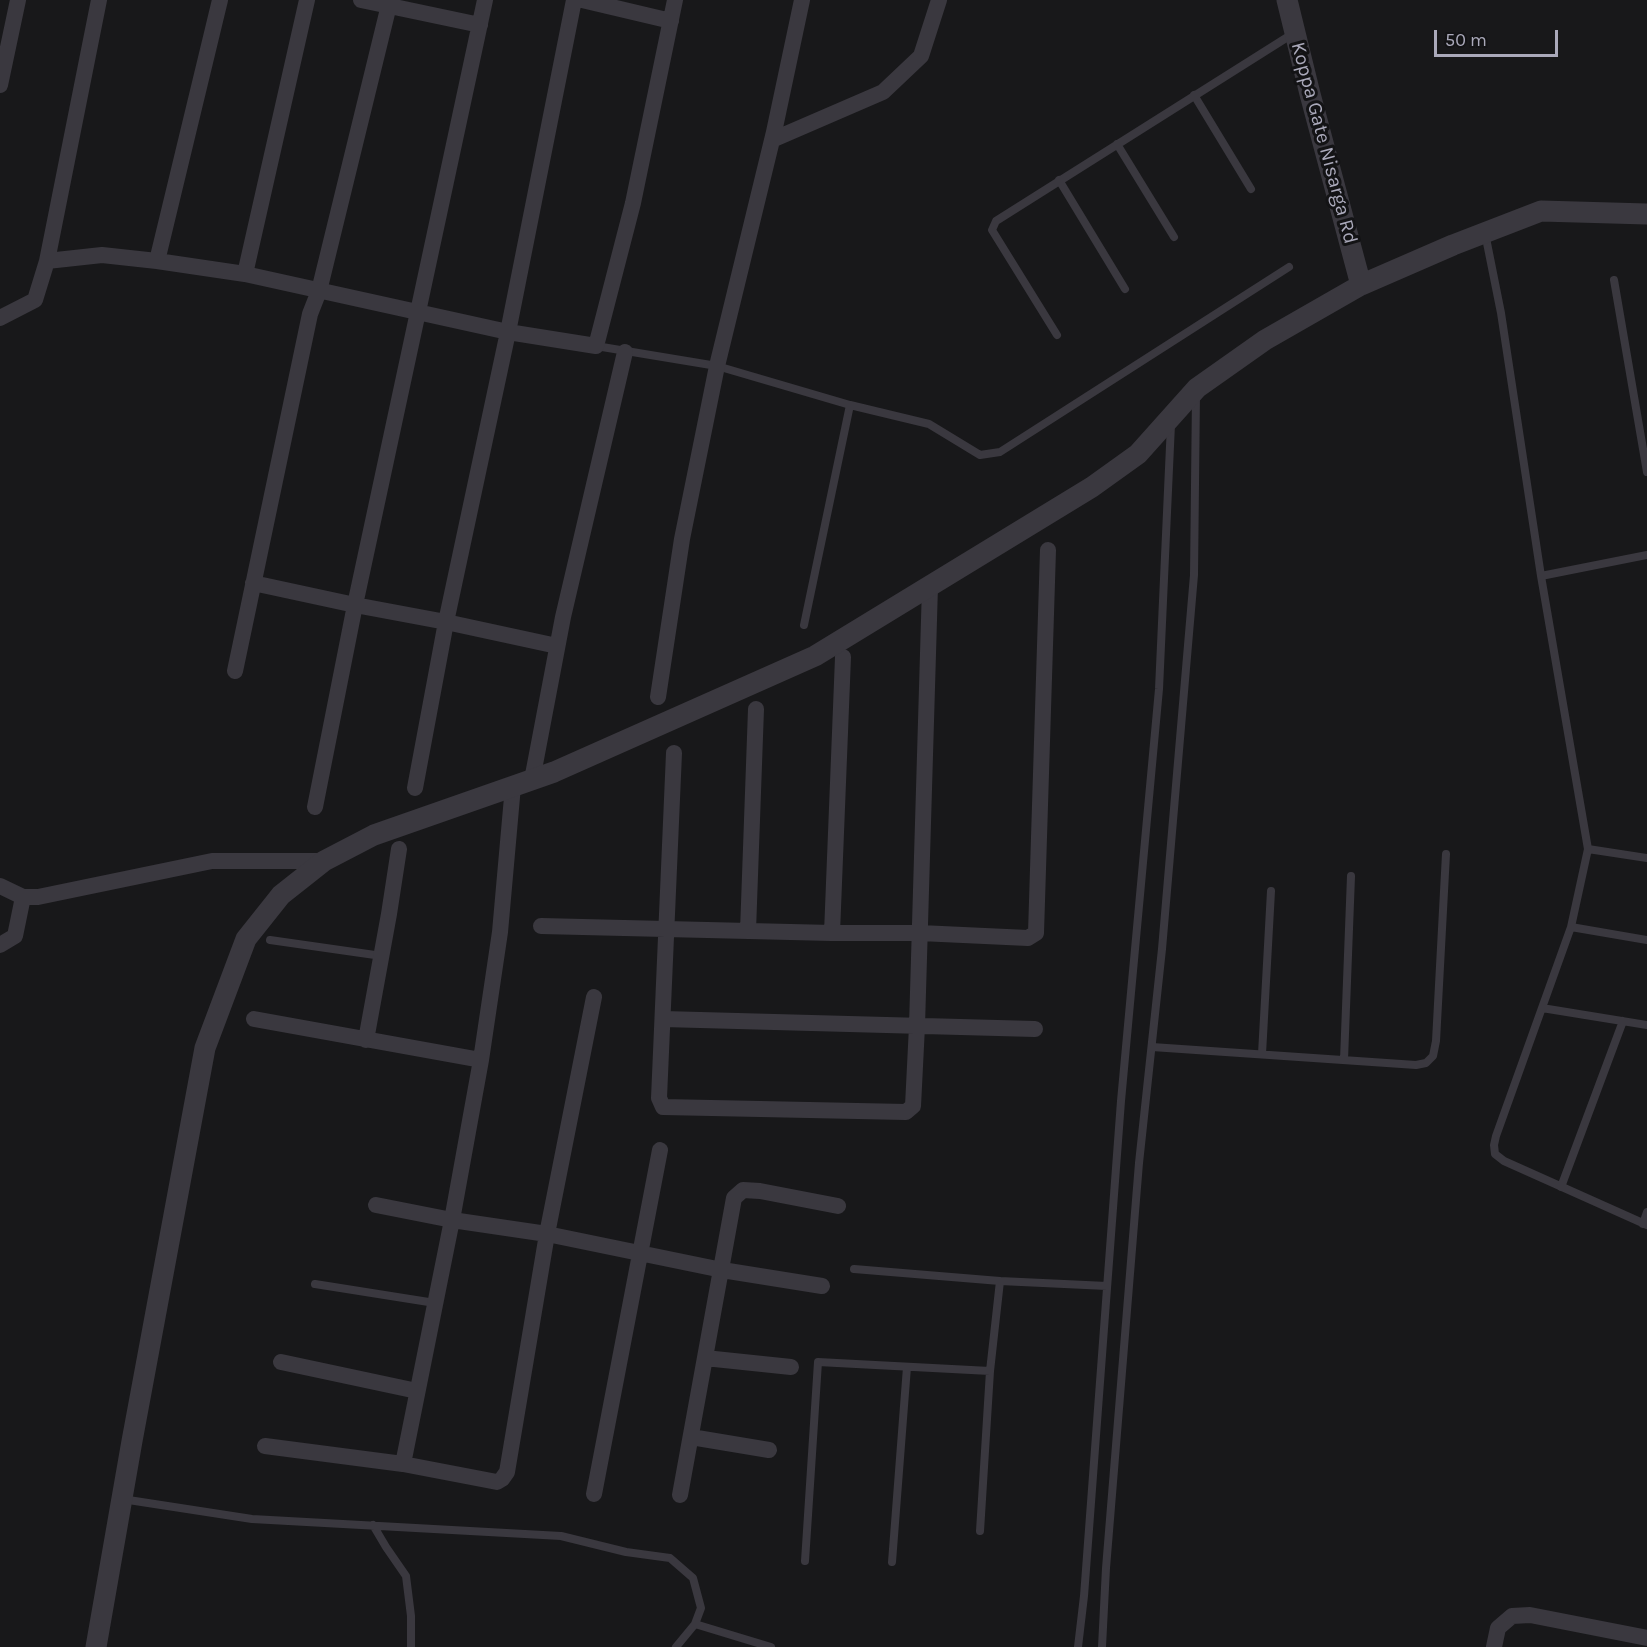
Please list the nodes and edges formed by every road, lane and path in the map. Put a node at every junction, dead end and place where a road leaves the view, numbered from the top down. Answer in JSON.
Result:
{"nodes":[{"id":1,"x":18,"y":0,"type":"edge"},
{"id":2,"x":99,"y":0,"type":"edge"},
{"id":3,"x":220,"y":0,"type":"edge"},
{"id":4,"x":308,"y":0,"type":"edge"},
{"id":5,"x":361,"y":0,"type":"edge"},
{"id":6,"x":485,"y":0,"type":"edge"},
{"id":7,"x":574,"y":0,"type":"edge"},
{"id":8,"x":582,"y":0,"type":"edge"},
{"id":9,"x":675,"y":0,"type":"edge"},
{"id":10,"x":802,"y":0,"type":"edge"},
{"id":11,"x":939,"y":0,"type":"edge"},
{"id":12,"x":1287,"y":0,"type":"edge"},
{"id":13,"x":389,"y":5,"type":"junction"},
{"id":14,"x":670,"y":21,"type":"junction"},
{"id":15,"x":480,"y":25,"type":"junction"},
{"id":16,"x":1295,"y":33,"type":"junction"},
{"id":17,"x":0,"y":85,"type":"edge"},
{"id":18,"x":1194,"y":95,"type":"junction"},
{"id":19,"x":772,"y":140,"type":"junction"},
{"id":20,"x":1117,"y":144,"type":"junction"},
{"id":21,"x":1059,"y":180,"type":"junction"},
{"id":22,"x":1251,"y":189,"type":"dead end"},
{"id":23,"x":1647,"y":214,"type":"edge"},
{"id":24,"x":1485,"y":232,"type":"junction"},
{"id":25,"x":1174,"y":237,"type":"dead end"},
{"id":26,"x":48,"y":261,"type":"junction"},
{"id":27,"x":157,"y":261,"type":"junction"},
{"id":28,"x":1289,"y":267,"type":"dead end"},
{"id":29,"x":245,"y":274,"type":"junction"},
{"id":30,"x":1614,"y":280,"type":"dead end"},
{"id":31,"x":1361,"y":285,"type":"junction"},
{"id":32,"x":1125,"y":289,"type":"dead end"},
{"id":33,"x":319,"y":291,"type":"junction"},
{"id":34,"x":419,"y":312,"type":"junction"},
{"id":35,"x":0,"y":318,"type":"edge"},
{"id":36,"x":508,"y":332,"type":"junction"},
{"id":37,"x":1057,"y":335,"type":"dead end"},
{"id":38,"x":596,"y":346,"type":"junction"},
{"id":39,"x":625,"y":352,"type":"junction"},
{"id":40,"x":717,"y":366,"type":"junction"},
{"id":41,"x":1197,"y":387,"type":"junction"},
{"id":42,"x":850,"y":405,"type":"junction"},
{"id":43,"x":1172,"y":416,"type":"junction"},
{"id":44,"x":1645,"y":453,"type":"edge"},
{"id":45,"x":1647,"y":472,"type":"edge"},
{"id":46,"x":1048,"y":550,"type":"dead end"},
{"id":47,"x":1647,"y":555,"type":"edge"},
{"id":48,"x":1542,"y":576,"type":"junction"},
{"id":49,"x":253,"y":583,"type":"junction"},
{"id":50,"x":930,"y":586,"type":"junction"},
{"id":51,"x":355,"y":605,"type":"junction"},
{"id":52,"x":446,"y":622,"type":"junction"},
{"id":53,"x":804,"y":625,"type":"dead end"},
{"id":54,"x":557,"y":646,"type":"junction"},
{"id":55,"x":843,"y":657,"type":"dead end"},
{"id":56,"x":235,"y":671,"type":"dead end"},
{"id":57,"x":658,"y":698,"type":"dead end"},
{"id":58,"x":756,"y":709,"type":"dead end"},
{"id":59,"x":674,"y":753,"type":"dead end"},
{"id":60,"x":523,"y":783,"type":"junction"},
{"id":61,"x":415,"y":788,"type":"dead end"},
{"id":62,"x":315,"y":807,"type":"dead end"},
{"id":63,"x":399,"y":849,"type":"dead end"},
{"id":64,"x":1588,"y":849,"type":"junction"},
{"id":65,"x":1446,"y":854,"type":"dead end"},
{"id":66,"x":1647,"y":858,"type":"edge"},
{"id":67,"x":324,"y":861,"type":"junction"},
{"id":68,"x":1351,"y":876,"type":"dead end"},
{"id":69,"x":0,"y":886,"type":"edge"},
{"id":70,"x":1271,"y":891,"type":"dead end"},
{"id":71,"x":23,"y":897,"type":"junction"},
{"id":72,"x":541,"y":926,"type":"dead end"},
{"id":73,"x":1570,"y":927,"type":"junction"},
{"id":74,"x":666,"y":929,"type":"junction"},
{"id":75,"x":748,"y":930,"type":"junction"},
{"id":76,"x":832,"y":933,"type":"junction"},
{"id":77,"x":920,"y":933,"type":"junction"},
{"id":78,"x":270,"y":940,"type":"dead end"},
{"id":79,"x":1647,"y":940,"type":"edge"},
{"id":80,"x":0,"y":945,"type":"edge"},
{"id":81,"x":381,"y":956,"type":"junction"},
{"id":82,"x":594,"y":997,"type":"dead end"},
{"id":83,"x":1542,"y":1008,"type":"junction"},
{"id":84,"x":254,"y":1019,"type":"dead end"},
{"id":85,"x":663,"y":1019,"type":"junction"},
{"id":86,"x":1623,"y":1021,"type":"junction"},
{"id":87,"x":1647,"y":1024,"type":"edge"},
{"id":88,"x":917,"y":1026,"type":"junction"},
{"id":89,"x":1035,"y":1029,"type":"dead end"},
{"id":90,"x":366,"y":1040,"type":"junction"},
{"id":91,"x":1152,"y":1047,"type":"junction"},
{"id":92,"x":1262,"y":1054,"type":"junction"},
{"id":93,"x":482,"y":1060,"type":"junction"},
{"id":94,"x":1344,"y":1060,"type":"junction"},
{"id":95,"x":660,"y":1150,"type":"dead end"},
{"id":96,"x":1562,"y":1187,"type":"junction"},
{"id":97,"x":376,"y":1205,"type":"dead end"},
{"id":98,"x":838,"y":1206,"type":"dead end"},
{"id":99,"x":1647,"y":1212,"type":"edge"},
{"id":100,"x":452,"y":1220,"type":"junction"},
{"id":101,"x":1645,"y":1224,"type":"edge"},
{"id":102,"x":548,"y":1234,"type":"junction"},
{"id":103,"x":641,"y":1252,"type":"junction"},
{"id":104,"x":854,"y":1269,"type":"dead end"},
{"id":105,"x":722,"y":1270,"type":"junction"},
{"id":106,"x":1000,"y":1281,"type":"junction"},
{"id":107,"x":315,"y":1284,"type":"dead end"},
{"id":108,"x":822,"y":1286,"type":"dead end"},
{"id":109,"x":1107,"y":1286,"type":"junction"},
{"id":110,"x":435,"y":1304,"type":"junction"},
{"id":111,"x":705,"y":1358,"type":"junction"},
{"id":112,"x":281,"y":1362,"type":"dead end"},
{"id":113,"x":791,"y":1367,"type":"dead end"},
{"id":114,"x":907,"y":1367,"type":"junction"},
{"id":115,"x":990,"y":1371,"type":"junction"},
{"id":116,"x":417,"y":1391,"type":"junction"},
{"id":117,"x":691,"y":1437,"type":"junction"},
{"id":118,"x":265,"y":1446,"type":"dead end"},
{"id":119,"x":769,"y":1450,"type":"dead end"},
{"id":120,"x":403,"y":1464,"type":"junction"},
{"id":121,"x":594,"y":1494,"type":"dead end"},
{"id":122,"x":680,"y":1495,"type":"dead end"},
{"id":123,"x":121,"y":1499,"type":"junction"},
{"id":124,"x":373,"y":1525,"type":"junction"},
{"id":125,"x":980,"y":1531,"type":"dead end"},
{"id":126,"x":805,"y":1561,"type":"dead end"},
{"id":127,"x":892,"y":1562,"type":"dead end"},
{"id":128,"x":695,"y":1624,"type":"junction"},
{"id":129,"x":1647,"y":1638,"type":"edge"},
{"id":130,"x":96,"y":1647,"type":"edge"},
{"id":131,"x":411,"y":1647,"type":"edge"},
{"id":132,"x":676,"y":1647,"type":"edge"},
{"id":133,"x":771,"y":1647,"type":"edge"},
{"id":134,"x":1078,"y":1647,"type":"edge"},
{"id":135,"x":1102,"y":1647,"type":"edge"},
{"id":136,"x":1494,"y":1647,"type":"edge"}],
"edges":[{"from":1,"to":17,"type":"street"},
{"from":2,"to":26,"type":"street"},
{"from":3,"to":27,"type":"street"},
{"from":4,"to":29,"type":"street"},
{"from":5,"to":13,"type":"street"},
{"from":6,"to":15,"type":"street"},
{"from":7,"to":36,"type":"street"},
{"from":8,"to":14,"type":"street"},
{"from":9,"to":14,"type":"street"},
{"from":10,"to":19,"type":"street"},
{"from":11,"to":19,"type":"street"},
{"from":12,"to":16,"type":"street","name":"Koppa Gate Nisarga Rd"},
{"from":13,"to":15,"type":"street"},
{"from":13,"to":33,"type":"street"},
{"from":14,"to":38,"type":"street"},
{"from":15,"to":34,"type":"street"},
{"from":16,"to":18,"type":"lane"},
{"from":16,"to":31,"type":"street","name":"Koppa Gate Nisarga Rd"},
{"from":18,"to":20,"type":"lane"},
{"from":18,"to":22,"type":"lane"},
{"from":19,"to":40,"type":"street"},
{"from":20,"to":21,"type":"lane"},
{"from":20,"to":25,"type":"lane"},
{"from":21,"to":32,"type":"lane"},
{"from":21,"to":37,"type":"lane"},
{"from":23,"to":24,"type":"street"},
{"from":24,"to":31,"type":"street"},
{"from":24,"to":48,"type":"lane"},
{"from":26,"to":27,"type":"street"},
{"from":26,"to":35,"type":"street"},
{"from":27,"to":29,"type":"street"},
{"from":28,"to":42,"type":"lane"},
{"from":29,"to":33,"type":"street"},
{"from":30,"to":44,"type":"lane"},
{"from":31,"to":41,"type":"street"},
{"from":33,"to":34,"type":"street"},
{"from":33,"to":49,"type":"street"},
{"from":34,"to":36,"type":"street"},
{"from":34,"to":51,"type":"street"},
{"from":36,"to":38,"type":"street"},
{"from":36,"to":52,"type":"street"},
{"from":38,"to":39,"type":"lane"},
{"from":39,"to":40,"type":"lane"},
{"from":39,"to":54,"type":"street"},
{"from":40,"to":42,"type":"lane"},
{"from":40,"to":57,"type":"street"},
{"from":41,"to":43,"type":"street"},
{"from":41,"to":91,"type":"lane"},
{"from":42,"to":53,"type":"lane"},
{"from":43,"to":50,"type":"street"},
{"from":43,"to":109,"type":"lane"},
{"from":44,"to":45,"type":"lane"},
{"from":46,"to":77,"type":"street"},
{"from":47,"to":48,"type":"lane"},
{"from":48,"to":64,"type":"lane"},
{"from":49,"to":51,"type":"street"},
{"from":49,"to":56,"type":"street"},
{"from":50,"to":60,"type":"street"},
{"from":50,"to":77,"type":"street"},
{"from":51,"to":52,"type":"street"},
{"from":51,"to":62,"type":"street"},
{"from":52,"to":54,"type":"street"},
{"from":52,"to":61,"type":"street"},
{"from":54,"to":60,"type":"street"},
{"from":55,"to":76,"type":"street"},
{"from":58,"to":75,"type":"street"},
{"from":59,"to":74,"type":"street"},
{"from":60,"to":67,"type":"street"},
{"from":60,"to":93,"type":"street"},
{"from":63,"to":81,"type":"street"},
{"from":64,"to":66,"type":"lane"},
{"from":64,"to":73,"type":"lane"},
{"from":65,"to":94,"type":"lane"},
{"from":67,"to":71,"type":"street"},
{"from":67,"to":123,"type":"street"},
{"from":68,"to":94,"type":"lane"},
{"from":69,"to":71,"type":"street"},
{"from":70,"to":92,"type":"lane"},
{"from":71,"to":80,"type":"street"},
{"from":72,"to":74,"type":"street"},
{"from":73,"to":79,"type":"lane"},
{"from":73,"to":83,"type":"lane"},
{"from":74,"to":75,"type":"street"},
{"from":74,"to":85,"type":"street"},
{"from":75,"to":76,"type":"street"},
{"from":76,"to":77,"type":"street"},
{"from":77,"to":88,"type":"street"},
{"from":78,"to":81,"type":"lane"},
{"from":81,"to":90,"type":"street"},
{"from":82,"to":102,"type":"street"},
{"from":83,"to":86,"type":"lane"},
{"from":83,"to":96,"type":"lane"},
{"from":84,"to":90,"type":"street"},
{"from":85,"to":88,"type":"street"},
{"from":85,"to":88,"type":"street"},
{"from":86,"to":87,"type":"lane"},
{"from":86,"to":96,"type":"lane"},
{"from":88,"to":89,"type":"street"},
{"from":90,"to":93,"type":"street"},
{"from":91,"to":92,"type":"lane"},
{"from":91,"to":135,"type":"lane"},
{"from":92,"to":94,"type":"lane"},
{"from":93,"to":100,"type":"street"},
{"from":95,"to":103,"type":"street"},
{"from":96,"to":101,"type":"lane"},
{"from":97,"to":100,"type":"street"},
{"from":98,"to":105,"type":"street"},
{"from":99,"to":101,"type":"lane"},
{"from":100,"to":102,"type":"street"},
{"from":100,"to":110,"type":"street"},
{"from":102,"to":103,"type":"street"},
{"from":102,"to":120,"type":"street"},
{"from":103,"to":105,"type":"street"},
{"from":103,"to":121,"type":"street"},
{"from":104,"to":106,"type":"lane"},
{"from":105,"to":108,"type":"street"},
{"from":105,"to":111,"type":"street"},
{"from":106,"to":109,"type":"lane"},
{"from":106,"to":115,"type":"lane"},
{"from":107,"to":110,"type":"lane"},
{"from":109,"to":134,"type":"lane"},
{"from":110,"to":116,"type":"street"},
{"from":111,"to":113,"type":"street"},
{"from":111,"to":117,"type":"street"},
{"from":112,"to":116,"type":"street"},
{"from":114,"to":115,"type":"lane"},
{"from":114,"to":126,"type":"lane"},
{"from":114,"to":127,"type":"lane"},
{"from":115,"to":125,"type":"lane"},
{"from":116,"to":120,"type":"street"},
{"from":117,"to":119,"type":"street"},
{"from":117,"to":122,"type":"street"},
{"from":118,"to":120,"type":"street"},
{"from":123,"to":124,"type":"lane"},
{"from":123,"to":130,"type":"street"},
{"from":124,"to":128,"type":"lane"},
{"from":124,"to":131,"type":"lane"},
{"from":128,"to":132,"type":"lane"},
{"from":128,"to":133,"type":"lane"},
{"from":129,"to":136,"type":"street"}]}
